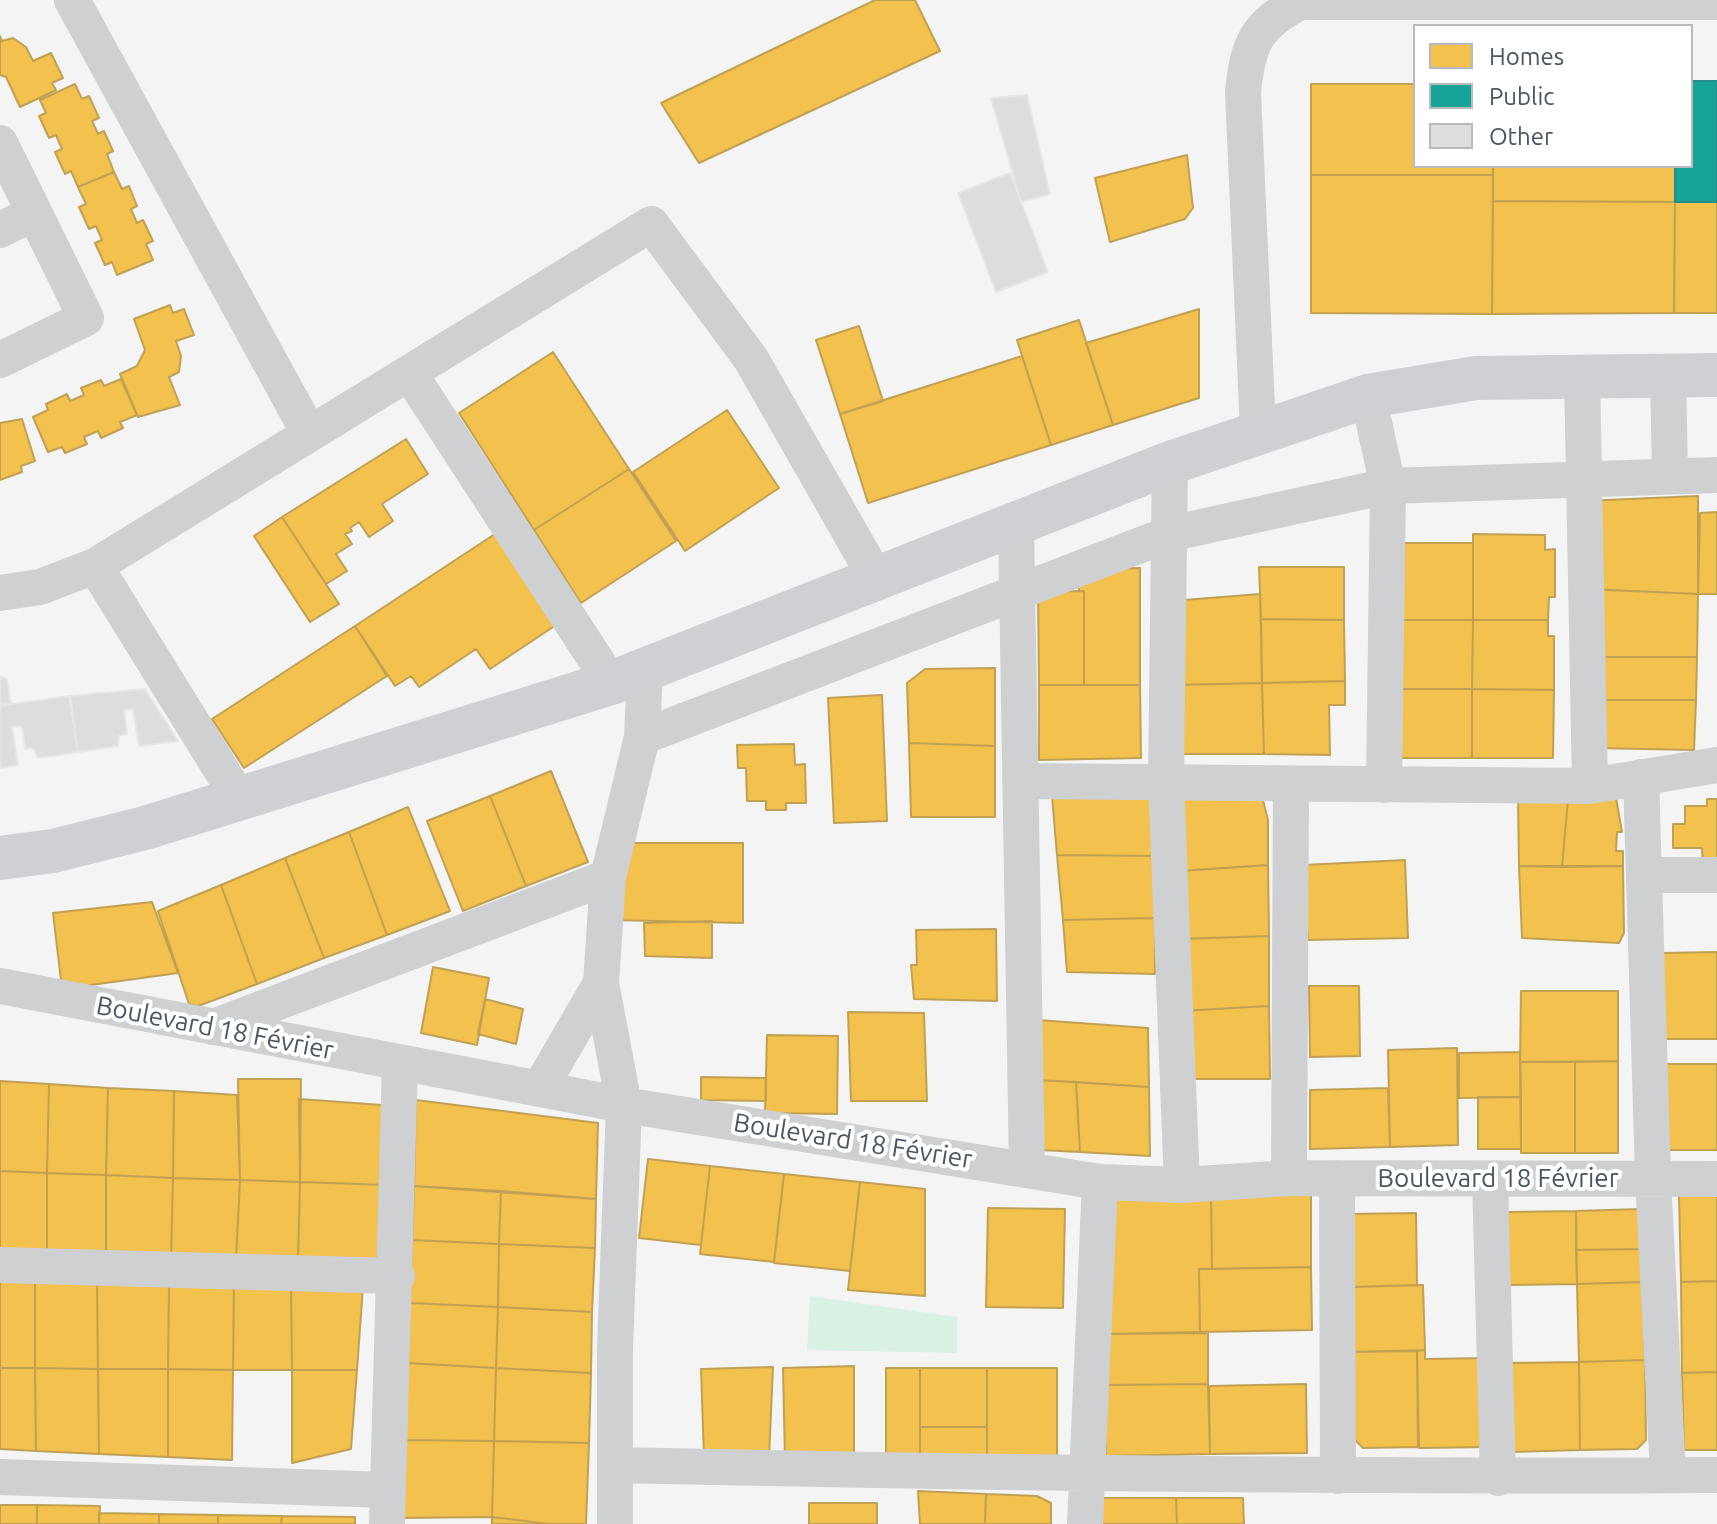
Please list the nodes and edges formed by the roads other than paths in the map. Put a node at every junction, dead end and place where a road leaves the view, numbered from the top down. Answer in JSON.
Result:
{"nodes":[{"id":1,"x":72,"y":0,"type":"edge"},
{"id":2,"x":1650,"y":1,"type":"edge"},
{"id":3,"x":1717,"y":2,"type":"edge"},
{"id":4,"x":0,"y":143,"type":"edge"},
{"id":5,"x":34,"y":213,"type":"junction"},
{"id":6,"x":0,"y":230,"type":"edge"},
{"id":7,"x":0,"y":360,"type":"edge"},
{"id":8,"x":410,"y":374,"type":"junction"},
{"id":9,"x":1668,"y":375,"type":"junction"},
{"id":10,"x":1717,"y":375,"type":"edge"},
{"id":11,"x":1582,"y":376,"type":"junction"},
{"id":12,"x":1368,"y":396,"type":"junction"},
{"id":13,"x":1258,"y":431,"type":"junction"},
{"id":14,"x":309,"y":433,"type":"junction"},
{"id":15,"x":1170,"y":463,"type":"junction"},
{"id":16,"x":1717,"y":475,"type":"edge"},
{"id":17,"x":1670,"y":476,"type":"junction"},
{"id":18,"x":1582,"y":479,"type":"junction"},
{"id":19,"x":1388,"y":486,"type":"junction"},
{"id":20,"x":1016,"y":524,"type":"junction"},
{"id":21,"x":1169,"y":534,"type":"junction"},
{"id":22,"x":95,"y":566,"type":"junction"},
{"id":23,"x":876,"y":578,"type":"junction"},
{"id":24,"x":1017,"y":590,"type":"junction"},
{"id":25,"x":0,"y":593,"type":"edge"},
{"id":26,"x":628,"y":676,"type":"junction"},
{"id":27,"x":642,"y":737,"type":"junction"},
{"id":28,"x":1717,"y":765,"type":"edge"},
{"id":29,"x":1641,"y":777,"type":"junction"},
{"id":30,"x":1166,"y":779,"type":"junction"},
{"id":31,"x":1020,"y":781,"type":"junction"},
{"id":32,"x":1291,"y":785,"type":"junction"},
{"id":33,"x":1384,"y":785,"type":"junction"},
{"id":34,"x":1590,"y":786,"type":"junction"},
{"id":35,"x":240,"y":800,"type":"junction"},
{"id":36,"x":0,"y":858,"type":"edge"},
{"id":37,"x":1646,"y":875,"type":"junction"},
{"id":38,"x":1717,"y":875,"type":"edge"},
{"id":39,"x":608,"y":877,"type":"junction"},
{"id":40,"x":601,"y":983,"type":"junction"},
{"id":41,"x":0,"y":986,"type":"edge"},
{"id":42,"x":211,"y":1028,"type":"junction"},
{"id":43,"x":400,"y":1063,"type":"junction"},
{"id":44,"x":540,"y":1088,"type":"junction"},
{"id":45,"x":624,"y":1105,"type":"junction"},
{"id":46,"x":1027,"y":1169,"type":"junction"},
{"id":47,"x":1653,"y":1177,"type":"junction"},
{"id":48,"x":1289,"y":1178,"type":"junction"},
{"id":49,"x":1337,"y":1178,"type":"junction"},
{"id":50,"x":1717,"y":1179,"type":"edge"},
{"id":51,"x":1490,"y":1180,"type":"junction"},
{"id":52,"x":1100,"y":1182,"type":"junction"},
{"id":53,"x":1182,"y":1185,"type":"junction"},
{"id":54,"x":0,"y":1265,"type":"edge"},
{"id":55,"x":397,"y":1276,"type":"junction"},
{"id":56,"x":616,"y":1465,"type":"junction"},
{"id":57,"x":1085,"y":1475,"type":"junction"},
{"id":58,"x":1668,"y":1475,"type":"junction"},
{"id":59,"x":1717,"y":1475,"type":"edge"},
{"id":60,"x":1338,"y":1476,"type":"junction"},
{"id":61,"x":0,"y":1477,"type":"edge"},
{"id":62,"x":1498,"y":1478,"type":"junction"},
{"id":63,"x":387,"y":1507,"type":"edge"},
{"id":64,"x":615,"y":1524,"type":"edge"},
{"id":65,"x":1085,"y":1524,"type":"edge"}],
"edges":[{"from":1,"to":14,"type":"street"},
{"from":2,"to":3,"type":"street"},
{"from":2,"to":13,"type":"street"},
{"from":4,"to":5,"type":"street"},
{"from":5,"to":6,"type":"street"},
{"from":5,"to":7,"type":"street"},
{"from":8,"to":14,"type":"street"},
{"from":8,"to":23,"type":"street"},
{"from":8,"to":26,"type":"street"},
{"from":9,"to":10,"type":"main road"},
{"from":9,"to":11,"type":"main road"},
{"from":9,"to":17,"type":"street"},
{"from":11,"to":12,"type":"main road"},
{"from":11,"to":18,"type":"street"},
{"from":12,"to":13,"type":"main road"},
{"from":12,"to":19,"type":"street"},
{"from":13,"to":15,"type":"main road"},
{"from":14,"to":22,"type":"street"},
{"from":15,"to":20,"type":"main road"},
{"from":15,"to":21,"type":"street"},
{"from":16,"to":17,"type":"street"},
{"from":17,"to":18,"type":"street"},
{"from":18,"to":19,"type":"street"},
{"from":18,"to":34,"type":"street"},
{"from":19,"to":21,"type":"street"},
{"from":19,"to":33,"type":"street"},
{"from":20,"to":23,"type":"main road"},
{"from":20,"to":24,"type":"street"},
{"from":21,"to":24,"type":"street"},
{"from":21,"to":30,"type":"street"},
{"from":22,"to":25,"type":"street"},
{"from":22,"to":35,"type":"street"},
{"from":23,"to":26,"type":"main road"},
{"from":24,"to":27,"type":"street"},
{"from":24,"to":31,"type":"street"},
{"from":26,"to":27,"type":"street"},
{"from":26,"to":35,"type":"main road"},
{"from":27,"to":39,"type":"street"},
{"from":28,"to":29,"type":"street"},
{"from":29,"to":34,"type":"street"},
{"from":29,"to":37,"type":"street"},
{"from":30,"to":31,"type":"street"},
{"from":30,"to":32,"type":"street"},
{"from":30,"to":53,"type":"street"},
{"from":31,"to":46,"type":"street"},
{"from":32,"to":33,"type":"street"},
{"from":32,"to":48,"type":"street"},
{"from":33,"to":34,"type":"street"},
{"from":35,"to":36,"type":"main road"},
{"from":37,"to":38,"type":"street"},
{"from":37,"to":47,"type":"street"},
{"from":39,"to":40,"type":"street"},
{"from":39,"to":42,"type":"street"},
{"from":40,"to":44,"type":"street"},
{"from":40,"to":45,"type":"street"},
{"from":41,"to":42,"type":"street","name":"Boulevard 18 Février"},
{"from":42,"to":43,"type":"street","name":"Boulevard 18 Février"},
{"from":43,"to":44,"type":"street","name":"Boulevard 18 Février"},
{"from":43,"to":55,"type":"street"},
{"from":44,"to":45,"type":"street","name":"Boulevard 18 Février"},
{"from":45,"to":46,"type":"street","name":"Boulevard 18 Février"},
{"from":45,"to":56,"type":"street"},
{"from":46,"to":52,"type":"street","name":"Boulevard 18 Février"},
{"from":47,"to":50,"type":"street","name":"Boulevard 18 Février"},
{"from":47,"to":51,"type":"street","name":"Boulevard 18 Février"},
{"from":47,"to":58,"type":"street"},
{"from":48,"to":49,"type":"street","name":"Boulevard 18 Février"},
{"from":48,"to":53,"type":"street","name":"Boulevard 18 Février"},
{"from":49,"to":51,"type":"street","name":"Boulevard 18 Février"},
{"from":49,"to":60,"type":"street"},
{"from":51,"to":62,"type":"street"},
{"from":52,"to":53,"type":"street","name":"Boulevard 18 Février"},
{"from":52,"to":57,"type":"street"},
{"from":54,"to":55,"type":"street"},
{"from":55,"to":63,"type":"street"},
{"from":56,"to":57,"type":"street"},
{"from":56,"to":64,"type":"street"},
{"from":57,"to":60,"type":"street"},
{"from":57,"to":65,"type":"street"},
{"from":58,"to":59,"type":"street"},
{"from":58,"to":62,"type":"street"},
{"from":60,"to":62,"type":"street"},
{"from":61,"to":63,"type":"street"}]}
